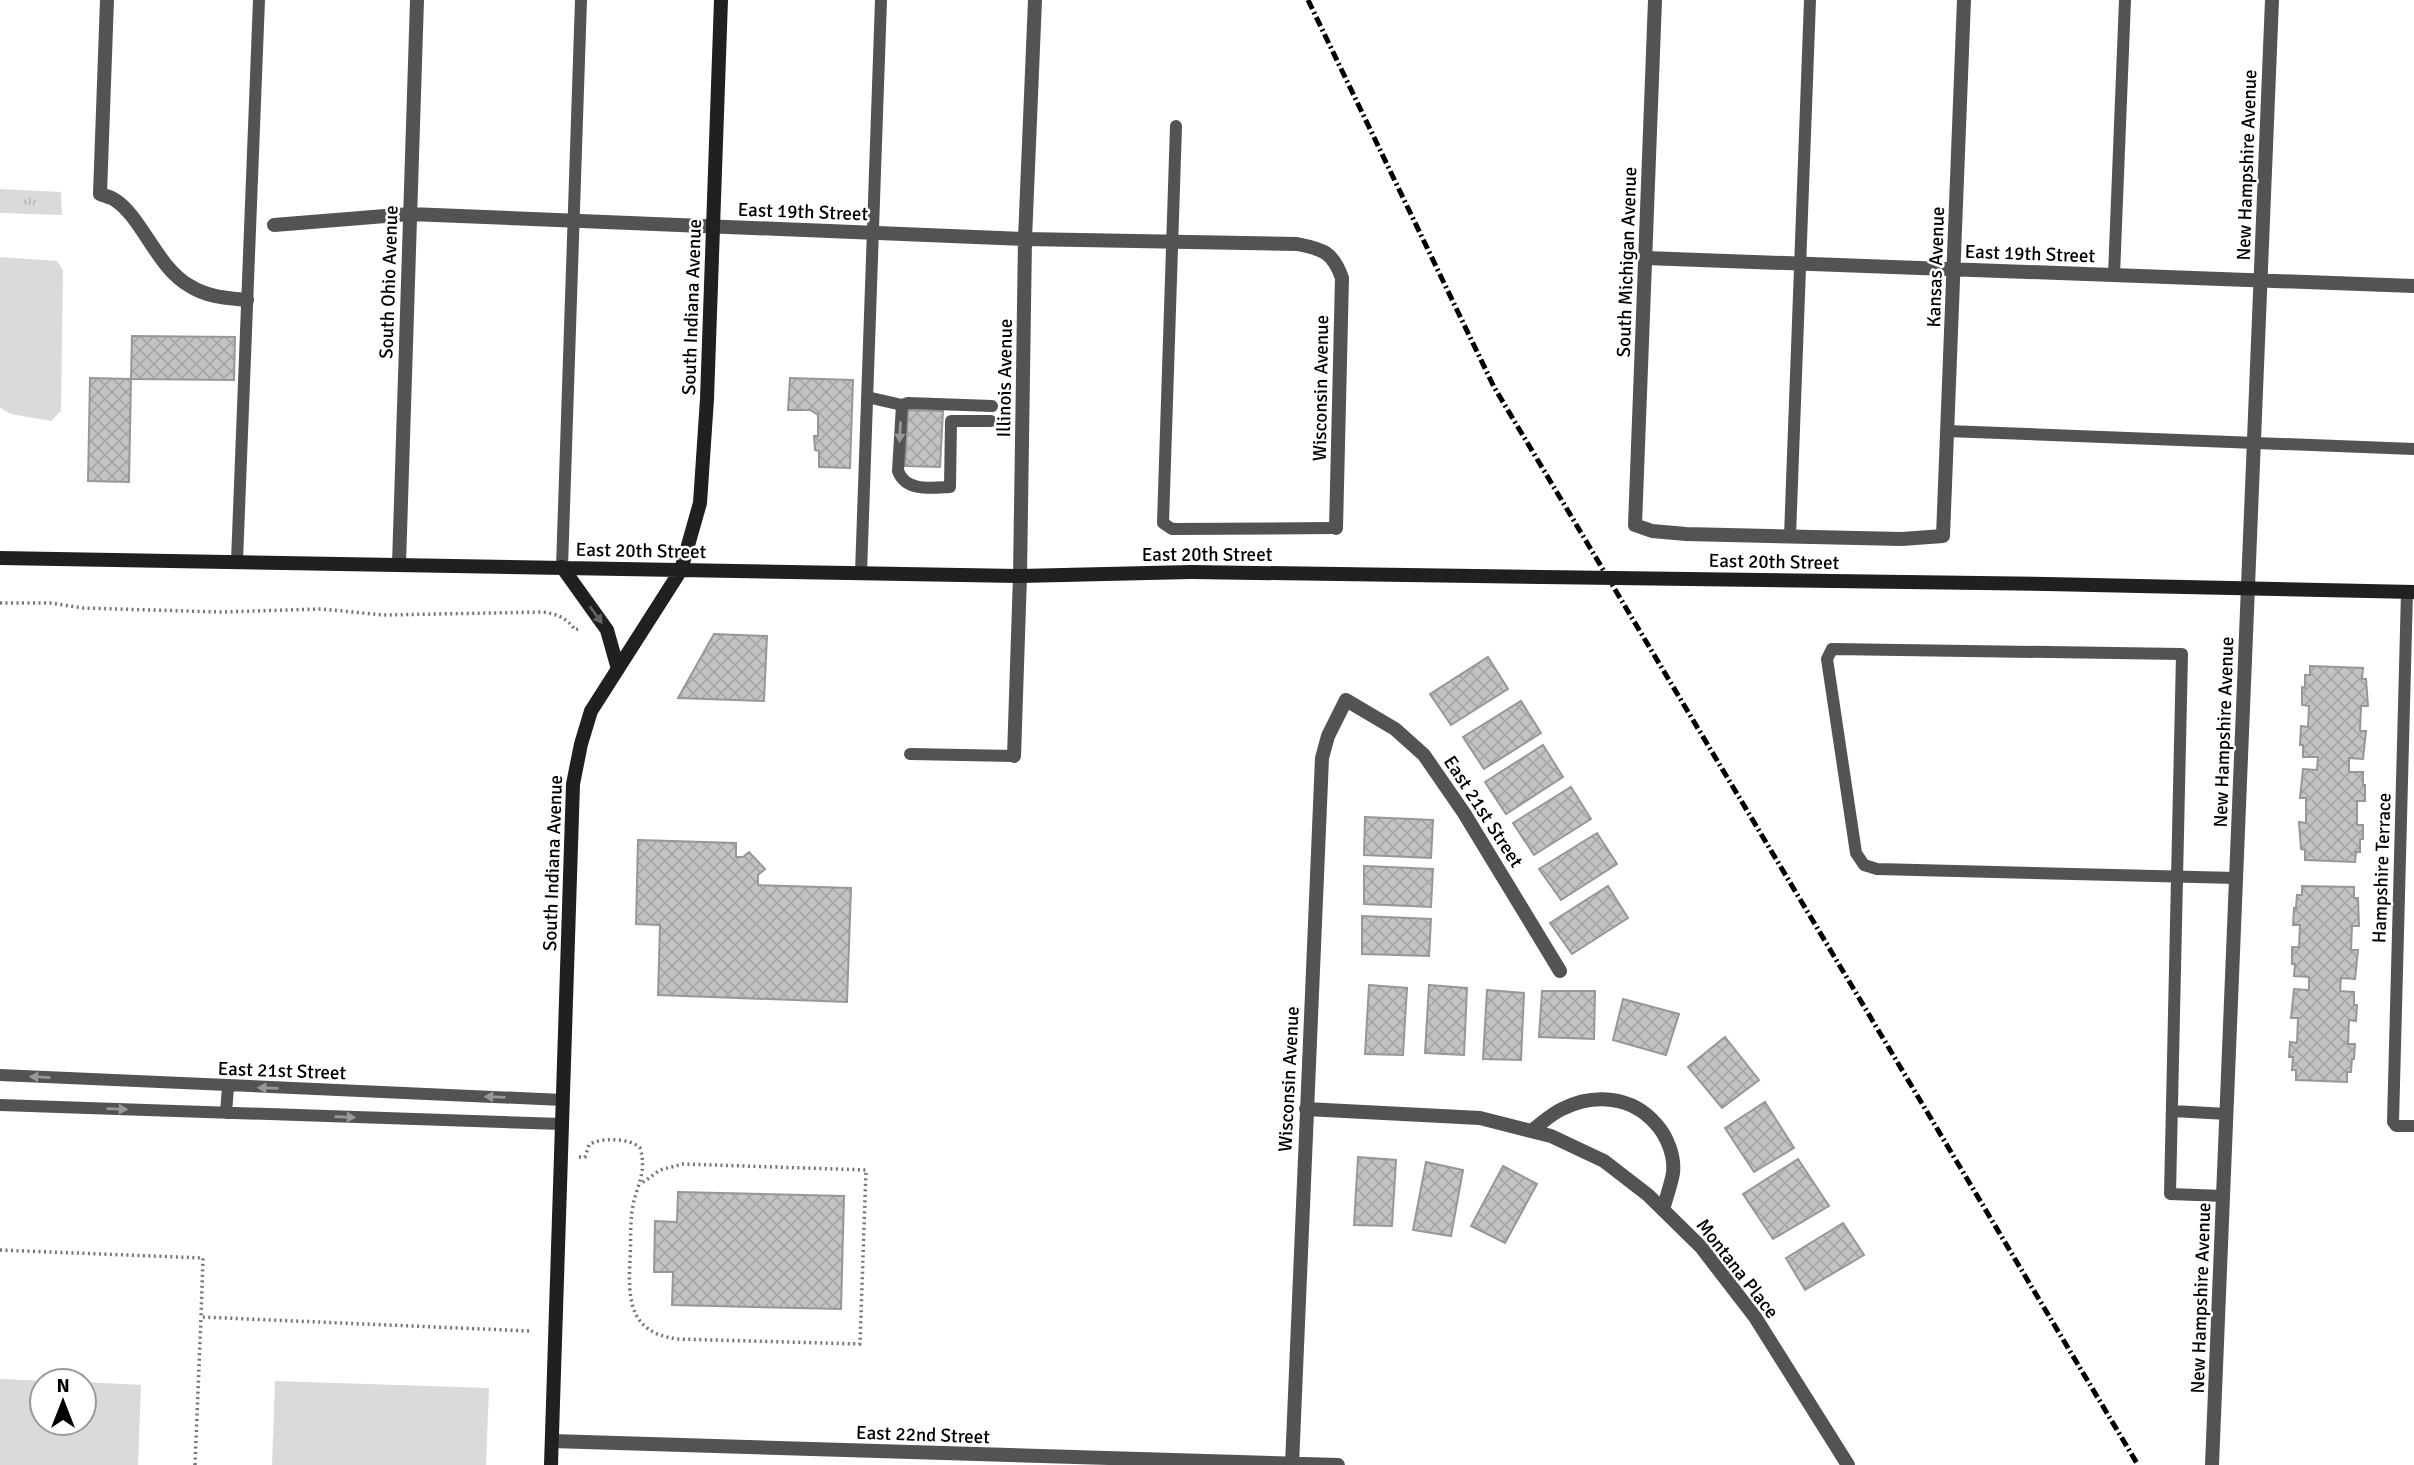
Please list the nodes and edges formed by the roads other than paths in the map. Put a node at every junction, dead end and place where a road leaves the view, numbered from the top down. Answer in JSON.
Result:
{"nodes":[{"id":1,"x":107,"y":0,"type":"edge"},
{"id":2,"x":259,"y":0,"type":"edge"},
{"id":3,"x":417,"y":0,"type":"edge"},
{"id":4,"x":581,"y":0,"type":"edge"},
{"id":5,"x":721,"y":0,"type":"edge"},
{"id":6,"x":881,"y":0,"type":"edge"},
{"id":7,"x":1035,"y":0,"type":"edge"},
{"id":8,"x":1655,"y":0,"type":"edge"},
{"id":9,"x":1810,"y":0,"type":"edge"},
{"id":10,"x":1964,"y":0,"type":"edge"},
{"id":11,"x":2124,"y":0,"type":"edge"},
{"id":12,"x":2272,"y":0,"type":"edge"},
{"id":13,"x":1176,"y":126,"type":"dead end"},
{"id":14,"x":410,"y":214,"type":"junction"},
{"id":15,"x":574,"y":221,"type":"junction"},
{"id":16,"x":274,"y":225,"type":"dead end"},
{"id":17,"x":713,"y":227,"type":"junction"},
{"id":18,"x":873,"y":233,"type":"junction"},
{"id":19,"x":1025,"y":239,"type":"junction"},
{"id":20,"x":1172,"y":242,"type":"junction"},
{"id":21,"x":1329,"y":253,"type":"joint"},
{"id":22,"x":1646,"y":258,"type":"junction"},
{"id":23,"x":1801,"y":264,"type":"junction"},
{"id":24,"x":1954,"y":269,"type":"junction"},
{"id":25,"x":2114,"y":275,"type":"junction"},
{"id":26,"x":2260,"y":280,"type":"junction"},
{"id":27,"x":2414,"y":286,"type":"edge"},
{"id":28,"x":247,"y":300,"type":"junction"},
{"id":29,"x":867,"y":397,"type":"junction"},
{"id":30,"x":902,"y":405,"type":"junction"},
{"id":31,"x":951,"y":405,"type":"junction"},
{"id":32,"x":992,"y":406,"type":"dead end"},
{"id":33,"x":951,"y":421,"type":"junction"},
{"id":34,"x":991,"y":421,"type":"dead end"},
{"id":35,"x":1947,"y":431,"type":"junction"},
{"id":36,"x":2254,"y":443,"type":"junction"},
{"id":37,"x":2414,"y":449,"type":"edge"},
{"id":38,"x":1336,"y":528,"type":"joint"},
{"id":39,"x":1790,"y":537,"type":"junction"},
{"id":40,"x":0,"y":558,"type":"edge"},
{"id":41,"x":237,"y":561,"type":"junction"},
{"id":42,"x":399,"y":564,"type":"junction"},
{"id":43,"x":562,"y":567,"type":"junction"},
{"id":44,"x":681,"y":570,"type":"junction"},
{"id":45,"x":861,"y":573,"type":"junction"},
{"id":46,"x":1020,"y":576,"type":"junction"},
{"id":47,"x":2248,"y":589,"type":"junction"},
{"id":48,"x":2411,"y":592,"type":"edge"},
{"id":49,"x":618,"y":669,"type":"junction"},
{"id":50,"x":1346,"y":700,"type":"joint"},
{"id":51,"x":910,"y":754,"type":"dead end"},
{"id":52,"x":1014,"y":756,"type":"joint"},
{"id":53,"x":2175,"y":877,"type":"junction"},
{"id":54,"x":2236,"y":878,"type":"junction"},
{"id":55,"x":1560,"y":971,"type":"dead end"},
{"id":56,"x":0,"y":1075,"type":"edge"},
{"id":57,"x":228,"y":1087,"type":"junction"},
{"id":58,"x":563,"y":1100,"type":"junction"},
{"id":59,"x":0,"y":1105,"type":"edge"},
{"id":60,"x":1306,"y":1109,"type":"junction"},
{"id":61,"x":2173,"y":1111,"type":"junction"},
{"id":62,"x":226,"y":1113,"type":"junction"},
{"id":63,"x":2227,"y":1114,"type":"junction"},
{"id":64,"x":562,"y":1124,"type":"junction"},
{"id":65,"x":2414,"y":1126,"type":"edge"},
{"id":66,"x":1531,"y":1131,"type":"junction"},
{"id":67,"x":2223,"y":1196,"type":"junction"},
{"id":68,"x":1663,"y":1210,"type":"junction"},
{"id":69,"x":552,"y":1441,"type":"junction"},
{"id":70,"x":924,"y":1460,"type":"edge"},
{"id":71,"x":551,"y":1465,"type":"edge"},
{"id":72,"x":1292,"y":1465,"type":"edge"},
{"id":73,"x":1338,"y":1465,"type":"edge"},
{"id":74,"x":1848,"y":1465,"type":"edge"},
{"id":75,"x":2213,"y":1465,"type":"edge"}],
"edges":[{"from":1,"to":28,"type":"street"},
{"from":2,"to":28,"type":"lane"},
{"from":3,"to":14,"type":"street","name":"South Ohio Avenue"},
{"from":4,"to":15,"type":"lane"},
{"from":5,"to":17,"type":"main road","name":"South Indiana Avenue"},
{"from":6,"to":18,"type":"lane"},
{"from":7,"to":19,"type":"street","name":"Illinois Avenue"},
{"from":8,"to":22,"type":"street","name":"South Michigan Avenue"},
{"from":9,"to":23,"type":"lane"},
{"from":10,"to":24,"type":"street","name":"Kansas Avenue"},
{"from":11,"to":25,"type":"lane"},
{"from":12,"to":26,"type":"street","name":"New Hampshire Avenue"},
{"from":13,"to":20,"type":"lane"},
{"from":14,"to":15,"type":"street","name":"East 19th Street"},
{"from":14,"to":16,"type":"street","name":"East 19th Street"},
{"from":14,"to":42,"type":"street","name":"South Ohio Avenue"},
{"from":15,"to":17,"type":"street","name":"East 19th Street"},
{"from":15,"to":43,"type":"lane"},
{"from":17,"to":18,"type":"street","name":"East 19th Street"},
{"from":17,"to":44,"type":"main road","name":"South Indiana Avenue"},
{"from":18,"to":19,"type":"street","name":"East 19th Street"},
{"from":18,"to":29,"type":"lane"},
{"from":19,"to":20,"type":"street","name":"East 19th Street"},
{"from":19,"to":46,"type":"street","name":"Illinois Avenue"},
{"from":20,"to":21,"type":"street","name":"East 19th Street"},
{"from":20,"to":38,"type":"lane"},
{"from":21,"to":38,"type":"street","name":"Wisconsin Avenue"},
{"from":22,"to":23,"type":"street","name":"East 19th Street"},
{"from":22,"to":39,"type":"street","name":"South Michigan Avenue"},
{"from":23,"to":24,"type":"street","name":"East 19th Street"},
{"from":23,"to":39,"type":"lane"},
{"from":24,"to":25,"type":"street","name":"East 19th Street"},
{"from":24,"to":35,"type":"street","name":"Kansas Avenue"},
{"from":25,"to":26,"type":"street","name":"East 19th Street"},
{"from":26,"to":27,"type":"street","name":"East 19th Street"},
{"from":26,"to":36,"type":"street","name":"New Hampshire Avenue"},
{"from":28,"to":41,"type":"lane"},
{"from":29,"to":30,"type":"lane"},
{"from":29,"to":45,"type":"lane"},
{"from":30,"to":31,"type":"lane"},
{"from":30,"to":33,"type":"lane","one_way":true},
{"from":31,"to":32,"type":"lane"},
{"from":31,"to":33,"type":"lane"},
{"from":33,"to":34,"type":"lane"},
{"from":35,"to":36,"type":"lane"},
{"from":35,"to":39,"type":"street","name":"Kansas Avenue"},
{"from":36,"to":37,"type":"lane"},
{"from":36,"to":47,"type":"street","name":"New Hampshire Avenue"},
{"from":40,"to":41,"type":"main road","name":"East 20th Street"},
{"from":41,"to":42,"type":"main road","name":"East 20th Street"},
{"from":42,"to":43,"type":"main road","name":"East 20th Street"},
{"from":43,"to":44,"type":"main road","name":"East 20th Street"},
{"from":43,"to":49,"type":"main road","one_way":true},
{"from":44,"to":45,"type":"main road","name":"East 20th Street"},
{"from":44,"to":49,"type":"main road","name":"South Indiana Avenue"},
{"from":45,"to":46,"type":"main road","name":"East 20th Street"},
{"from":46,"to":47,"type":"main road","name":"East 20th Street","bridge":true},
{"from":46,"to":52,"type":"street","name":"Illinois Avenue"},
{"from":47,"to":48,"type":"main road","name":"East 20th Street"},
{"from":47,"to":54,"type":"street","name":"New Hampshire Avenue"},
{"from":48,"to":65,"type":"lane","name":"Hampshire Terrace"},
{"from":49,"to":58,"type":"main road","name":"South Indiana Avenue"},
{"from":50,"to":55,"type":"street","name":"East 21st Street"},
{"from":50,"to":60,"type":"street","name":"Wisconsin Avenue"},
{"from":51,"to":52,"type":"lane"},
{"from":53,"to":53,"type":"lane"},
{"from":53,"to":54,"type":"lane"},
{"from":53,"to":61,"type":"lane"},
{"from":54,"to":63,"type":"street","name":"New Hampshire Avenue"},
{"from":57,"to":56,"type":"lane","name":"East 21st Street","one_way":true},
{"from":58,"to":57,"type":"lane","name":"East 21st Street","one_way":true},
{"from":57,"to":62,"type":"lane"},
{"from":58,"to":64,"type":"main road","name":"South Indiana Avenue"},
{"from":59,"to":62,"type":"lane","one_way":true},
{"from":60,"to":66,"type":"street","name":"Montana Place"},
{"from":60,"to":72,"type":"street","name":"Wisconsin Avenue"},
{"from":61,"to":63,"type":"lane"},
{"from":61,"to":67,"type":"lane"},
{"from":62,"to":64,"type":"lane","one_way":true},
{"from":63,"to":67,"type":"street","name":"New Hampshire Avenue"},
{"from":64,"to":69,"type":"main road","name":"South Indiana Avenue"},
{"from":66,"to":68,"type":"street","name":"Montana Place"},
{"from":66,"to":68,"type":"street"},
{"from":67,"to":75,"type":"street","name":"New Hampshire Avenue"},
{"from":68,"to":74,"type":"street","name":"Montana Place"},
{"from":69,"to":70,"type":"street","name":"East 22nd Street"},
{"from":69,"to":71,"type":"main road","name":"South Indiana Avenue"},
{"from":70,"to":72,"type":"street","name":"East 22nd Street"},
{"from":72,"to":73,"type":"street","name":"East 22nd Street"}]}
